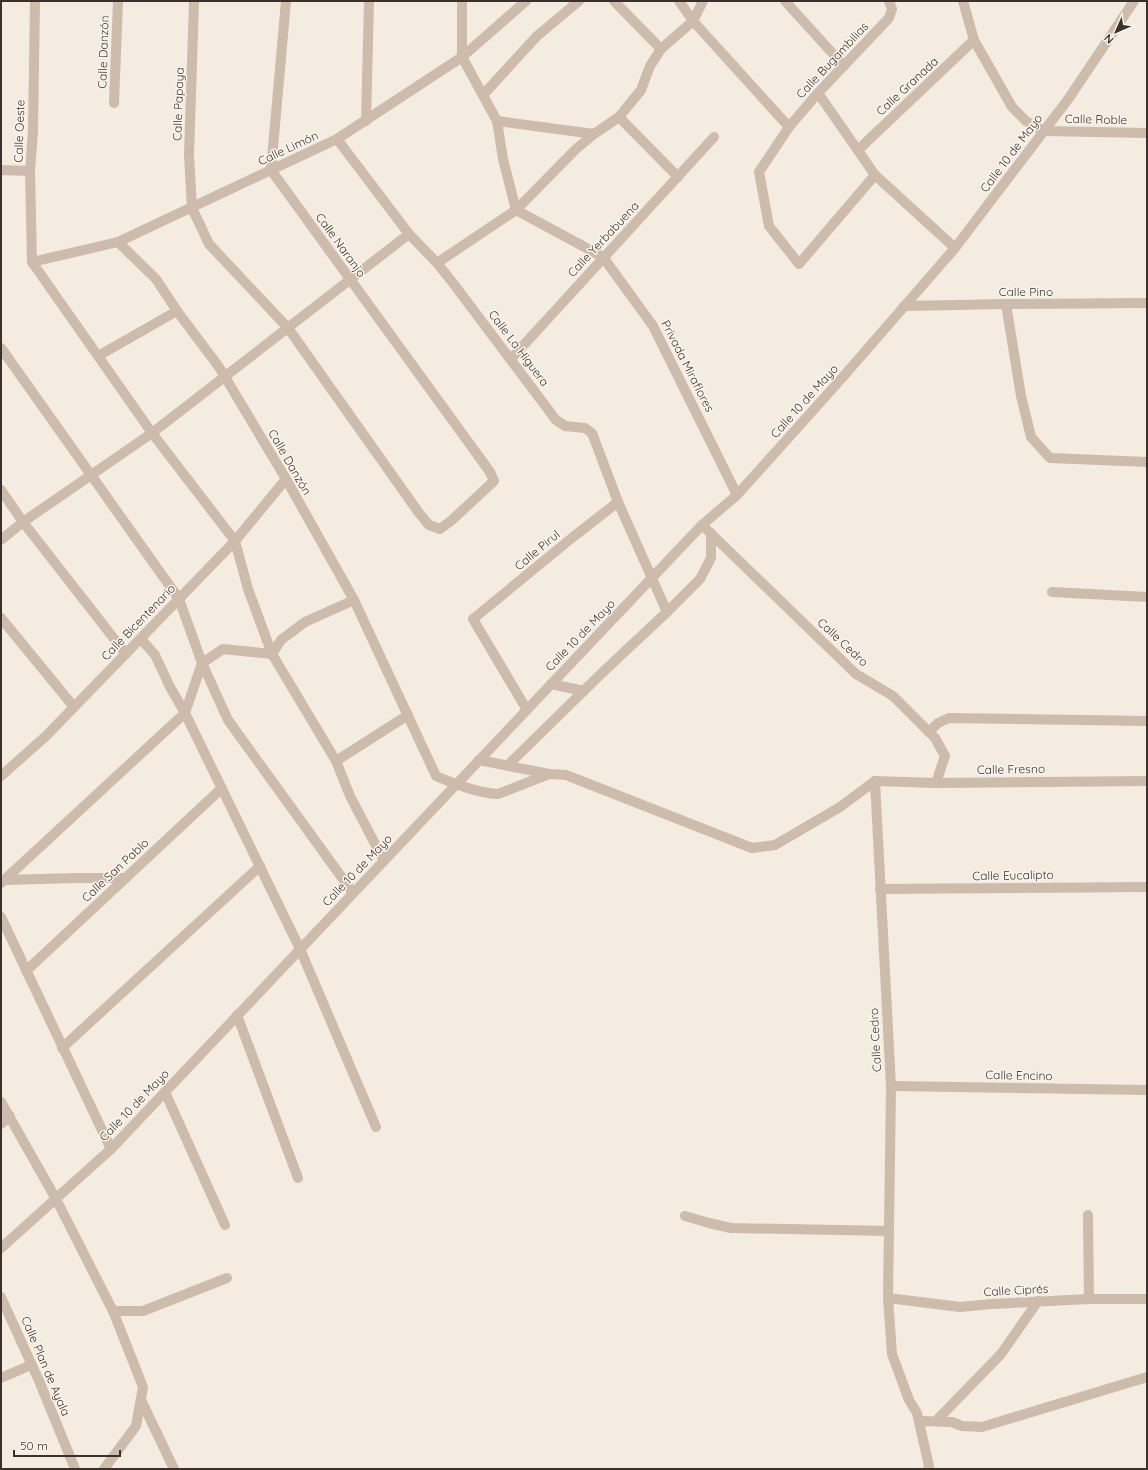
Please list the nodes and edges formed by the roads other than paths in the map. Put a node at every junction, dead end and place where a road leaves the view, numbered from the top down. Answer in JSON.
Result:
{"nodes":[{"id":1,"x":35,"y":1,"type":"edge"},
{"id":2,"x":118,"y":1,"type":"edge"},
{"id":3,"x":194,"y":1,"type":"edge"},
{"id":4,"x":286,"y":1,"type":"edge"},
{"id":5,"x":368,"y":1,"type":"edge"},
{"id":6,"x":462,"y":1,"type":"edge"},
{"id":7,"x":526,"y":1,"type":"edge"},
{"id":8,"x":579,"y":1,"type":"edge"},
{"id":9,"x":614,"y":1,"type":"edge"},
{"id":10,"x":679,"y":1,"type":"edge"},
{"id":11,"x":703,"y":1,"type":"edge"},
{"id":12,"x":785,"y":1,"type":"edge"},
{"id":13,"x":963,"y":1,"type":"edge"},
{"id":14,"x":1134,"y":1,"type":"edge"},
{"id":15,"x":891,"y":5,"type":"edge"},
{"id":16,"x":694,"y":21,"type":"junction"},
{"id":17,"x":974,"y":40,"type":"junction"},
{"id":18,"x":661,"y":49,"type":"junction"},
{"id":19,"x":462,"y":57,"type":"junction"},
{"id":20,"x":844,"y":66,"type":"junction"},
{"id":21,"x":818,"y":93,"type":"junction"},
{"id":22,"x":483,"y":95,"type":"junction"},
{"id":23,"x":114,"y":103,"type":"dead end"},
{"id":24,"x":619,"y":117,"type":"junction"},
{"id":25,"x":366,"y":121,"type":"junction"},
{"id":26,"x":497,"y":121,"type":"junction"},
{"id":27,"x":789,"y":127,"type":"junction"},
{"id":28,"x":1044,"y":131,"type":"junction"},
{"id":29,"x":1147,"y":133,"type":"edge"},
{"id":30,"x":594,"y":134,"type":"junction"},
{"id":31,"x":714,"y":137,"type":"dead end"},
{"id":32,"x":337,"y":139,"type":"junction"},
{"id":33,"x":858,"y":150,"type":"junction"},
{"id":34,"x":1,"y":170,"type":"edge"},
{"id":35,"x":271,"y":170,"type":"junction"},
{"id":36,"x":30,"y":171,"type":"junction"},
{"id":37,"x":875,"y":175,"type":"junction"},
{"id":38,"x":678,"y":178,"type":"junction"},
{"id":39,"x":192,"y":208,"type":"junction"},
{"id":40,"x":516,"y":210,"type":"junction"},
{"id":41,"x":409,"y":234,"type":"junction"},
{"id":42,"x":118,"y":242,"type":"junction"},
{"id":43,"x":955,"y":248,"type":"junction"},
{"id":44,"x":603,"y":257,"type":"junction"},
{"id":45,"x":32,"y":262,"type":"junction"},
{"id":46,"x":437,"y":263,"type":"junction"},
{"id":47,"x":350,"y":279,"type":"junction"},
{"id":48,"x":1147,"y":303,"type":"edge"},
{"id":49,"x":1006,"y":304,"type":"junction"},
{"id":50,"x":904,"y":306,"type":"junction"},
{"id":51,"x":177,"y":311,"type":"junction"},
{"id":52,"x":288,"y":328,"type":"junction"},
{"id":53,"x":1,"y":348,"type":"edge"},
{"id":54,"x":98,"y":356,"type":"junction"},
{"id":55,"x":511,"y":359,"type":"junction"},
{"id":56,"x":224,"y":376,"type":"junction"},
{"id":57,"x":152,"y":433,"type":"junction"},
{"id":58,"x":1147,"y":462,"type":"edge"},
{"id":59,"x":91,"y":475,"type":"junction"},
{"id":60,"x":286,"y":479,"type":"junction"},
{"id":61,"x":1,"y":490,"type":"edge"},
{"id":62,"x":737,"y":495,"type":"junction"},
{"id":63,"x":618,"y":502,"type":"junction"},
{"id":64,"x":23,"y":522,"type":"junction"},
{"id":65,"x":702,"y":525,"type":"junction"},
{"id":66,"x":711,"y":533,"type":"junction"},
{"id":67,"x":1,"y":540,"type":"edge"},
{"id":68,"x":235,"y":541,"type":"junction"},
{"id":69,"x":652,"y":578,"type":"junction"},
{"id":70,"x":1052,"y":592,"type":"dead end"},
{"id":71,"x":1147,"y":597,"type":"edge"},
{"id":72,"x":179,"y":599,"type":"junction"},
{"id":73,"x":354,"y":600,"type":"junction"},
{"id":74,"x":667,"y":612,"type":"junction"},
{"id":75,"x":1,"y":618,"type":"edge"},
{"id":76,"x":141,"y":638,"type":"junction"},
{"id":77,"x":126,"y":654,"type":"junction"},
{"id":78,"x":272,"y":654,"type":"junction"},
{"id":79,"x":202,"y":663,"type":"junction"},
{"id":80,"x":551,"y":684,"type":"junction"},
{"id":81,"x":584,"y":690,"type":"junction"},
{"id":82,"x":74,"y":707,"type":"junction"},
{"id":83,"x":527,"y":710,"type":"junction"},
{"id":84,"x":185,"y":713,"type":"junction"},
{"id":85,"x":408,"y":715,"type":"junction"},
{"id":86,"x":1147,"y":721,"type":"edge"},
{"id":87,"x":929,"y":732,"type":"junction"},
{"id":88,"x":479,"y":760,"type":"junction"},
{"id":89,"x":336,"y":761,"type":"junction"},
{"id":90,"x":507,"y":766,"type":"junction"},
{"id":91,"x":549,"y":774,"type":"junction"},
{"id":92,"x":1,"y":776,"type":"edge"},
{"id":93,"x":875,"y":781,"type":"junction"},
{"id":94,"x":1147,"y":781,"type":"edge"},
{"id":95,"x":936,"y":783,"type":"junction"},
{"id":96,"x":456,"y":784,"type":"junction"},
{"id":97,"x":222,"y":788,"type":"junction"},
{"id":98,"x":384,"y":860,"type":"junction"},
{"id":99,"x":260,"y":866,"type":"junction"},
{"id":100,"x":125,"y":878,"type":"junction"},
{"id":101,"x":2,"y":882,"type":"edge"},
{"id":102,"x":1147,"y":887,"type":"edge"},
{"id":103,"x":880,"y":889,"type":"junction"},
{"id":104,"x":354,"y":893,"type":"junction"},
{"id":105,"x":1,"y":917,"type":"edge"},
{"id":106,"x":300,"y":949,"type":"junction"},
{"id":107,"x":26,"y":971,"type":"junction"},
{"id":108,"x":237,"y":1015,"type":"junction"},
{"id":109,"x":62,"y":1048,"type":"junction"},
{"id":110,"x":891,"y":1086,"type":"junction"},
{"id":111,"x":1147,"y":1090,"type":"edge"},
{"id":112,"x":165,"y":1092,"type":"junction"},
{"id":113,"x":1,"y":1102,"type":"edge"},
{"id":114,"x":10,"y":1116,"type":"junction"},
{"id":115,"x":1,"y":1124,"type":"edge"},
{"id":116,"x":376,"y":1127,"type":"dead end"},
{"id":117,"x":111,"y":1149,"type":"junction"},
{"id":118,"x":298,"y":1178,"type":"dead end"},
{"id":119,"x":56,"y":1199,"type":"junction"},
{"id":120,"x":1088,"y":1215,"type":"dead end"},
{"id":121,"x":685,"y":1216,"type":"dead end"},
{"id":122,"x":225,"y":1225,"type":"dead end"},
{"id":123,"x":889,"y":1231,"type":"junction"},
{"id":124,"x":1,"y":1248,"type":"edge"},
{"id":125,"x":227,"y":1278,"type":"dead end"},
{"id":126,"x":1,"y":1297,"type":"edge"},
{"id":127,"x":888,"y":1298,"type":"junction"},
{"id":128,"x":1089,"y":1299,"type":"junction"},
{"id":129,"x":1147,"y":1299,"type":"edge"},
{"id":130,"x":1038,"y":1301,"type":"junction"},
{"id":131,"x":113,"y":1311,"type":"junction"},
{"id":132,"x":31,"y":1365,"type":"junction"},
{"id":133,"x":1,"y":1378,"type":"edge"},
{"id":134,"x":1147,"y":1378,"type":"edge"},
{"id":135,"x":141,"y":1400,"type":"junction"},
{"id":136,"x":919,"y":1421,"type":"junction"},
{"id":137,"x":936,"y":1421,"type":"junction"},
{"id":138,"x":75,"y":1469,"type":"edge"},
{"id":139,"x":104,"y":1469,"type":"edge"},
{"id":140,"x":174,"y":1469,"type":"edge"},
{"id":141,"x":928,"y":1469,"type":"edge"}],
"edges":[{"from":1,"to":36,"type":"street","name":"Calle Oeste"},
{"from":2,"to":23,"type":"street","name":"Calle Danzón"},
{"from":3,"to":39,"type":"street","name":"Calle Papaya"},
{"from":4,"to":35,"type":"street"},
{"from":5,"to":25,"type":"street"},
{"from":6,"to":19,"type":"street"},
{"from":7,"to":19,"type":"street","name":"Calle Limón"},
{"from":8,"to":22,"type":"street"},
{"from":9,"to":18,"type":"street"},
{"from":10,"to":16,"type":"street"},
{"from":11,"to":16,"type":"street"},
{"from":12,"to":20,"type":"street"},
{"from":13,"to":17,"type":"street"},
{"from":14,"to":28,"type":"street","name":"Calle 10 de Mayo"},
{"from":15,"to":20,"type":"street","name":"Calle Bugambilias"},
{"from":16,"to":18,"type":"street"},
{"from":16,"to":27,"type":"street"},
{"from":17,"to":28,"type":"street"},
{"from":17,"to":33,"type":"street","name":"Calle Granada"},
{"from":18,"to":24,"type":"street"},
{"from":19,"to":22,"type":"street"},
{"from":19,"to":25,"type":"street","name":"Calle Limón"},
{"from":20,"to":21,"type":"street","name":"Calle Bugambilias"},
{"from":21,"to":27,"type":"street","name":"Calle Bugambilias"},
{"from":21,"to":33,"type":"street"},
{"from":22,"to":26,"type":"street"},
{"from":24,"to":30,"type":"street"},
{"from":24,"to":38,"type":"street"},
{"from":25,"to":32,"type":"street","name":"Calle Limón"},
{"from":26,"to":30,"type":"street"},
{"from":26,"to":40,"type":"street"},
{"from":27,"to":37,"type":"street","name":"Calle Bugambilias"},
{"from":28,"to":29,"type":"street","name":"Calle Roble"},
{"from":28,"to":43,"type":"street","name":"Calle 10 de Mayo"},
{"from":30,"to":40,"type":"street"},
{"from":31,"to":38,"type":"street","name":"Calle Yerbabuena"},
{"from":32,"to":35,"type":"street","name":"Calle Limón"},
{"from":32,"to":41,"type":"street","name":"Calle La Higuera"},
{"from":33,"to":37,"type":"street"},
{"from":34,"to":36,"type":"street"},
{"from":35,"to":39,"type":"street","name":"Calle Limón"},
{"from":35,"to":47,"type":"street","name":"Calle Naranjo"},
{"from":36,"to":45,"type":"street","name":"Calle Oeste"},
{"from":37,"to":43,"type":"street"},
{"from":38,"to":44,"type":"street","name":"Calle Yerbabuena"},
{"from":39,"to":42,"type":"street","name":"Calle Limón"},
{"from":39,"to":52,"type":"street"},
{"from":40,"to":44,"type":"street"},
{"from":40,"to":46,"type":"street"},
{"from":41,"to":46,"type":"street","name":"Calle La Higuera"},
{"from":41,"to":47,"type":"street"},
{"from":42,"to":45,"type":"street","name":"Calle Limón"},
{"from":42,"to":51,"type":"street","name":"Calle Danzón"},
{"from":43,"to":50,"type":"street","name":"Calle 10 de Mayo"},
{"from":44,"to":55,"type":"street","name":"Calle Yerbabuena"},
{"from":44,"to":62,"type":"street","name":"Privada Miraflores"},
{"from":45,"to":54,"type":"street"},
{"from":46,"to":55,"type":"street","name":"Calle La Higuera"},
{"from":47,"to":52,"type":"street"},
{"from":47,"to":52,"type":"street","name":"Calle Naranjo"},
{"from":48,"to":49,"type":"street","name":"Calle Pino"},
{"from":49,"to":50,"type":"street","name":"Calle Pino"},
{"from":49,"to":58,"type":"street"},
{"from":50,"to":62,"type":"street","name":"Calle 10 de Mayo"},
{"from":51,"to":54,"type":"street"},
{"from":51,"to":56,"type":"street","name":"Calle Danzón"},
{"from":52,"to":56,"type":"street"},
{"from":53,"to":59,"type":"street"},
{"from":54,"to":57,"type":"street"},
{"from":55,"to":63,"type":"street","name":"Calle La Higuera"},
{"from":56,"to":57,"type":"street"},
{"from":56,"to":60,"type":"street","name":"Calle Danzón"},
{"from":57,"to":59,"type":"street"},
{"from":57,"to":68,"type":"street"},
{"from":59,"to":64,"type":"street"},
{"from":59,"to":72,"type":"street"},
{"from":60,"to":68,"type":"street","name":"Calle Bicentenario"},
{"from":60,"to":73,"type":"street","name":"Calle Danzón"},
{"from":61,"to":64,"type":"street"},
{"from":62,"to":65,"type":"street","name":"Calle 10 de Mayo"},
{"from":63,"to":69,"type":"street","name":"Calle La Higuera"},
{"from":63,"to":83,"type":"street","name":"Calle Pirul"},
{"from":64,"to":67,"type":"street"},
{"from":64,"to":77,"type":"street"},
{"from":65,"to":66,"type":"street","name":"Calle Cedro"},
{"from":65,"to":69,"type":"street","name":"Calle 10 de Mayo"},
{"from":66,"to":74,"type":"street"},
{"from":66,"to":87,"type":"street","name":"Calle Cedro"},
{"from":68,"to":72,"type":"street","name":"Calle Bicentenario"},
{"from":68,"to":78,"type":"street"},
{"from":69,"to":74,"type":"street","name":"Calle La Higuera"},
{"from":69,"to":80,"type":"street","name":"Calle 10 de Mayo"},
{"from":70,"to":71,"type":"street"},
{"from":72,"to":76,"type":"street","name":"Calle Bicentenario"},
{"from":72,"to":79,"type":"street"},
{"from":73,"to":78,"type":"street"},
{"from":73,"to":85,"type":"street","name":"Calle Danzón"},
{"from":74,"to":81,"type":"street"},
{"from":75,"to":82,"type":"street"},
{"from":76,"to":77,"type":"street","name":"Calle Bicentenario"},
{"from":76,"to":84,"type":"street"},
{"from":77,"to":82,"type":"street","name":"Calle Bicentenario"},
{"from":78,"to":79,"type":"street"},
{"from":78,"to":89,"type":"street"},
{"from":79,"to":84,"type":"street"},
{"from":79,"to":104,"type":"street"},
{"from":80,"to":81,"type":"street"},
{"from":80,"to":83,"type":"street","name":"Calle 10 de Mayo"},
{"from":81,"to":90,"type":"street"},
{"from":82,"to":92,"type":"street","name":"Calle Bicentenario"},
{"from":83,"to":88,"type":"street","name":"Calle 10 de Mayo"},
{"from":84,"to":97,"type":"street"},
{"from":84,"to":101,"type":"street"},
{"from":85,"to":89,"type":"street"},
{"from":85,"to":96,"type":"street","name":"Calle Danzón"},
{"from":86,"to":87,"type":"street"},
{"from":87,"to":95,"type":"street","name":"Calle Cedro"},
{"from":88,"to":90,"type":"street"},
{"from":88,"to":96,"type":"street","name":"Calle 10 de Mayo"},
{"from":89,"to":98,"type":"street"},
{"from":90,"to":91,"type":"street"},
{"from":91,"to":93,"type":"street"},
{"from":91,"to":96,"type":"street","name":"Calle Danzón"},
{"from":93,"to":95,"type":"street","name":"Calle Fresno"},
{"from":93,"to":103,"type":"street","name":"Calle Cedro"},
{"from":94,"to":95,"type":"street","name":"Calle Fresno"},
{"from":96,"to":98,"type":"street","name":"Calle 10 de Mayo"},
{"from":97,"to":99,"type":"street"},
{"from":97,"to":100,"type":"street","name":"Calle San Pablo"},
{"from":98,"to":104,"type":"street","name":"Calle 10 de Mayo"},
{"from":99,"to":106,"type":"street"},
{"from":99,"to":109,"type":"street"},
{"from":100,"to":101,"type":"street"},
{"from":100,"to":107,"type":"street","name":"Calle San Pablo"},
{"from":102,"to":103,"type":"street","name":"Calle Eucalipto"},
{"from":103,"to":110,"type":"street","name":"Calle Cedro"},
{"from":104,"to":106,"type":"street","name":"Calle 10 de Mayo"},
{"from":105,"to":107,"type":"street"},
{"from":106,"to":108,"type":"street","name":"Calle 10 de Mayo"},
{"from":106,"to":116,"type":"street"},
{"from":107,"to":109,"type":"street"},
{"from":108,"to":112,"type":"street","name":"Calle 10 de Mayo"},
{"from":108,"to":118,"type":"street"},
{"from":109,"to":117,"type":"street"},
{"from":110,"to":111,"type":"street","name":"Calle Encino"},
{"from":110,"to":123,"type":"street","name":"Calle Cedro"},
{"from":112,"to":117,"type":"street","name":"Calle 10 de Mayo"},
{"from":112,"to":122,"type":"street"},
{"from":113,"to":114,"type":"street"},
{"from":114,"to":115,"type":"street"},
{"from":114,"to":119,"type":"street"},
{"from":117,"to":119,"type":"street","name":"Calle 10 de Mayo"},
{"from":119,"to":124,"type":"street","name":"Calle 10 de Mayo"},
{"from":119,"to":131,"type":"street"},
{"from":120,"to":128,"type":"street"},
{"from":121,"to":123,"type":"street"},
{"from":123,"to":127,"type":"street","name":"Calle Cedro"},
{"from":125,"to":131,"type":"street"},
{"from":126,"to":132,"type":"street","name":"Calle Plan de Ayala"},
{"from":127,"to":130,"type":"street","name":"Calle Ciprés"},
{"from":127,"to":136,"type":"street","name":"Calle Cedro"},
{"from":128,"to":129,"type":"street","name":"Calle Ciprés"},
{"from":128,"to":130,"type":"street","name":"Calle Ciprés"},
{"from":130,"to":137,"type":"street"},
{"from":131,"to":135,"type":"street"},
{"from":132,"to":133,"type":"street"},
{"from":132,"to":138,"type":"street","name":"Calle Plan de Ayala"},
{"from":134,"to":137,"type":"street"},
{"from":135,"to":139,"type":"street"},
{"from":135,"to":140,"type":"street"},
{"from":136,"to":137,"type":"street"},
{"from":136,"to":141,"type":"street","name":"Calle Cedro"}]}
